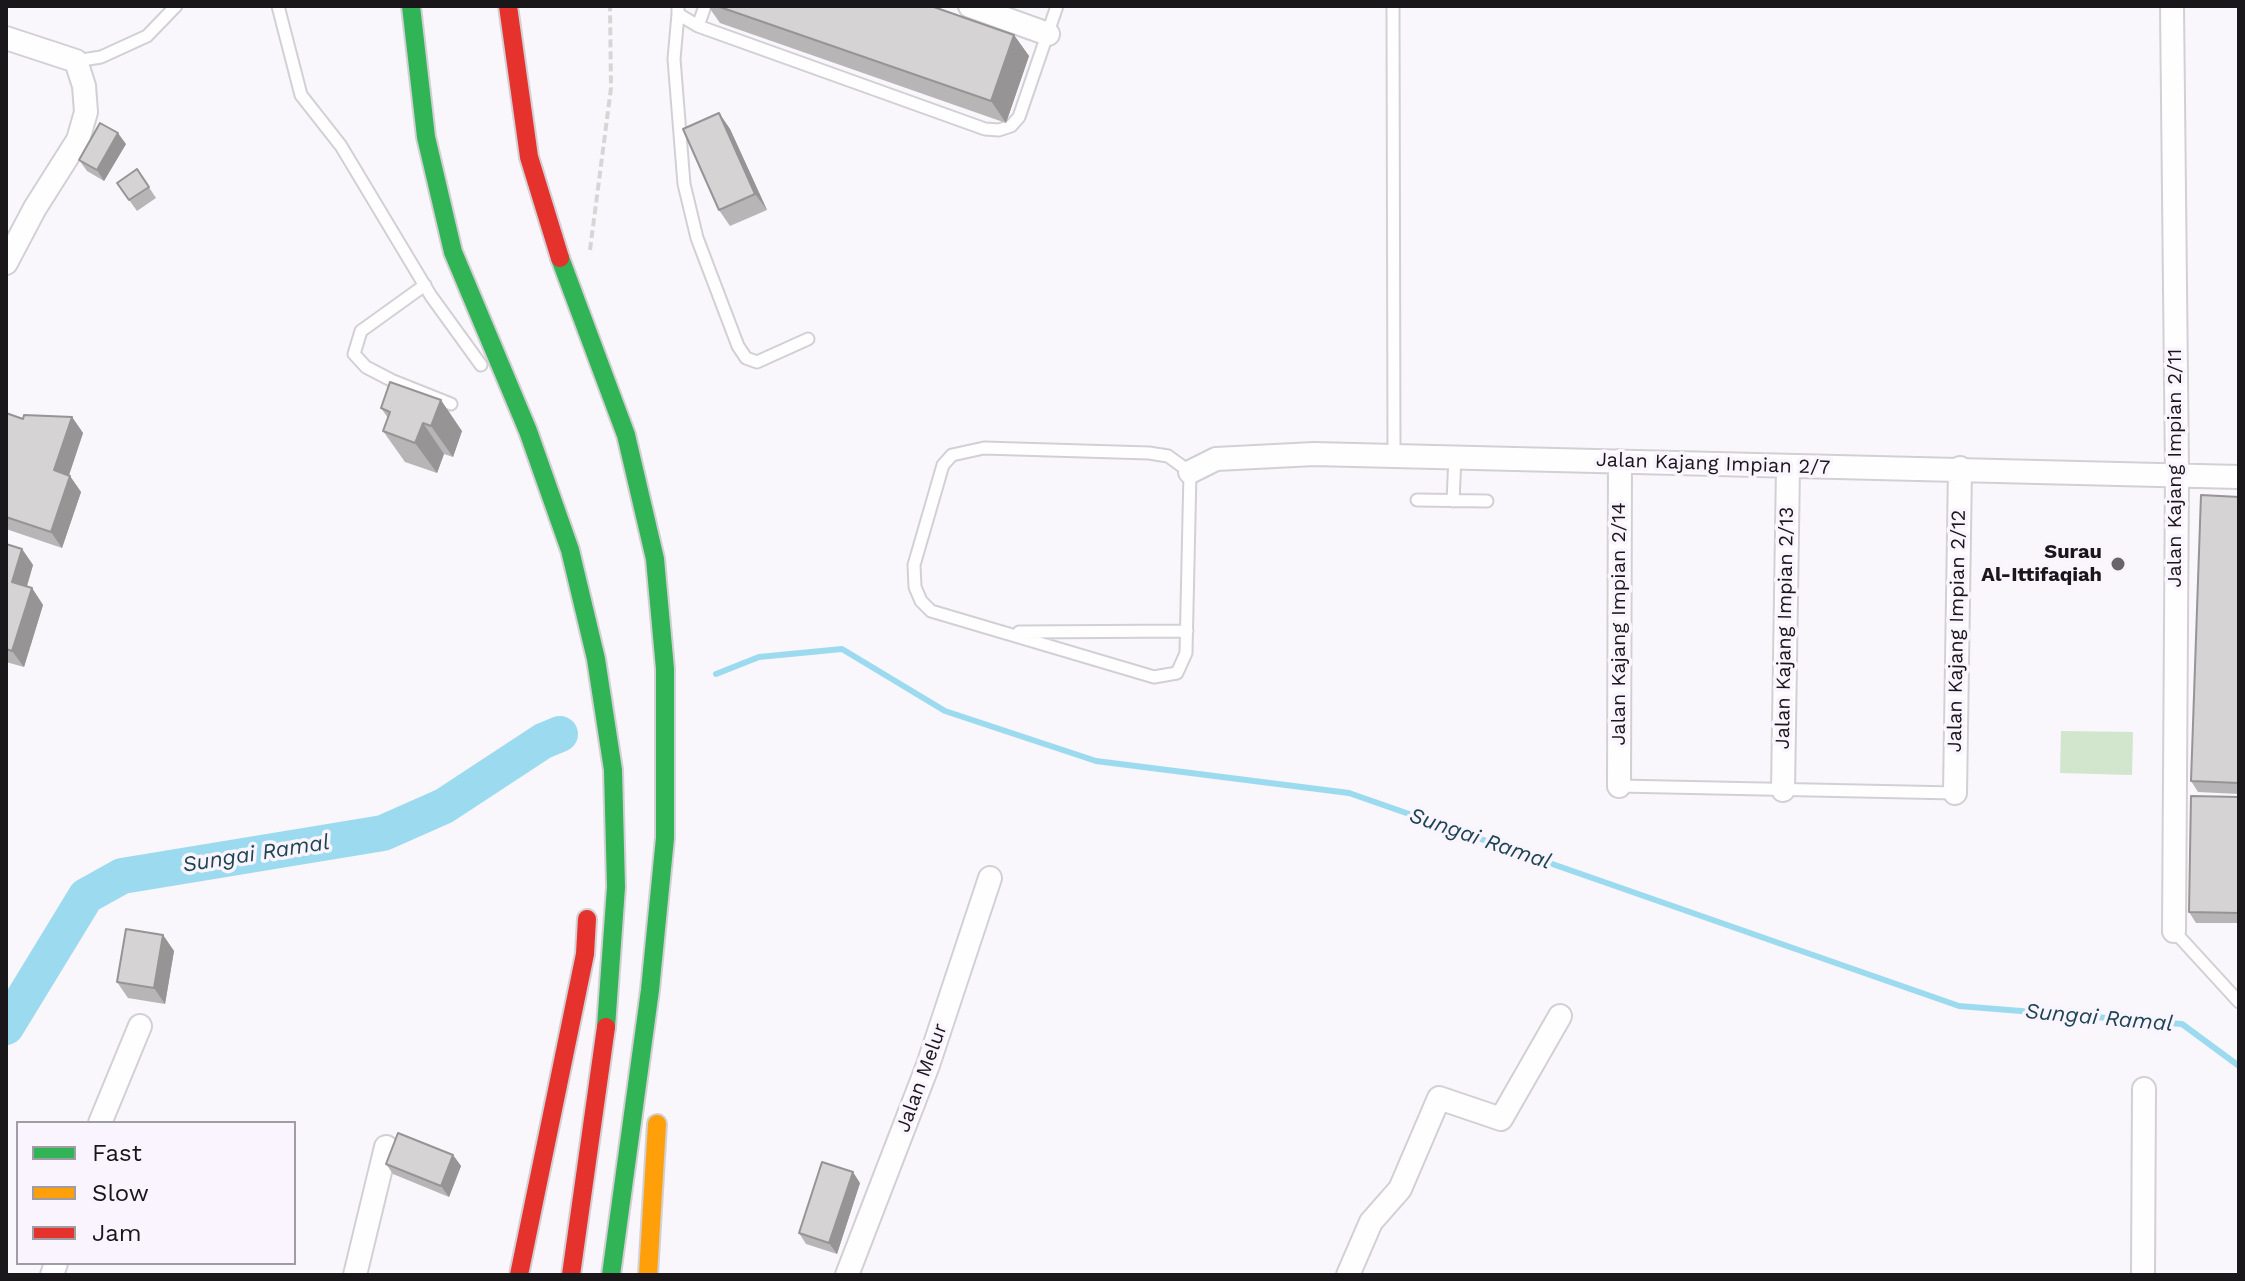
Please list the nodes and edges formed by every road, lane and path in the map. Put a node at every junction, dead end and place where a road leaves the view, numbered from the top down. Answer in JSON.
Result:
{"nodes":[{"id":1,"x":176,"y":6,"type":"edge"},
{"id":2,"x":278,"y":6,"type":"edge"},
{"id":3,"x":411,"y":6,"type":"edge"},
{"id":4,"x":508,"y":6,"type":"edge"},
{"id":5,"x":610,"y":6,"type":"edge"},
{"id":6,"x":705,"y":6,"type":"edge"},
{"id":7,"x":970,"y":6,"type":"edge"},
{"id":8,"x":1057,"y":6,"type":"edge"},
{"id":9,"x":1393,"y":6,"type":"edge"},
{"id":10,"x":2172,"y":6,"type":"edge"},
{"id":11,"x":678,"y":10,"type":"edge"},
{"id":12,"x":698,"y":26,"type":"junction"},
{"id":13,"x":1048,"y":34,"type":"junction"},
{"id":14,"x":6,"y":38,"type":"edge"},
{"id":15,"x":76,"y":61,"type":"junction"},
{"id":16,"x":590,"y":255,"type":"dead end"},
{"id":17,"x":6,"y":263,"type":"edge"},
{"id":18,"x":425,"y":285,"type":"junction"},
{"id":19,"x":808,"y":339,"type":"dead end"},
{"id":20,"x":451,"y":404,"type":"dead end"},
{"id":21,"x":528,"y":431,"type":"junction"},
{"id":22,"x":1394,"y":455,"type":"junction"},
{"id":23,"x":1455,"y":456,"type":"junction"},
{"id":24,"x":1620,"y":461,"type":"junction"},
{"id":25,"x":1788,"y":467,"type":"junction"},
{"id":26,"x":1960,"y":468,"type":"junction"},
{"id":27,"x":1190,"y":472,"type":"junction"},
{"id":28,"x":2177,"y":473,"type":"junction"},
{"id":29,"x":2239,"y":477,"type":"edge"},
{"id":30,"x":1417,"y":500,"type":"dead end"},
{"id":31,"x":1453,"y":501,"type":"junction"},
{"id":32,"x":1487,"y":501,"type":"dead end"},
{"id":33,"x":570,"y":550,"type":"junction"},
{"id":34,"x":1187,"y":631,"type":"junction"},
{"id":35,"x":1006,"y":632,"type":"junction"},
{"id":36,"x":589,"y":740,"type":"dead end"},
{"id":37,"x":1619,"y":786,"type":"joint"},
{"id":38,"x":1783,"y":790,"type":"junction"},
{"id":39,"x":1955,"y":793,"type":"joint"},
{"id":40,"x":990,"y":878,"type":"dead end"},
{"id":41,"x":588,"y":893,"type":"dead end"},
{"id":42,"x":2174,"y":931,"type":"joint"},
{"id":43,"x":2239,"y":1002,"type":"edge"},
{"id":44,"x":1560,"y":1016,"type":"dead end"},
{"id":45,"x":646,"y":1020,"type":"junction"},
{"id":46,"x":140,"y":1026,"type":"dead end"},
{"id":47,"x":659,"y":1079,"type":"dead end"},
{"id":48,"x":2144,"y":1089,"type":"dead end"},
{"id":49,"x":658,"y":1109,"type":"dead end"},
{"id":50,"x":101,"y":1121,"type":"edge"},
{"id":51,"x":386,"y":1147,"type":"dead end"},
{"id":52,"x":355,"y":1275,"type":"edge"},
{"id":53,"x":519,"y":1275,"type":"edge"},
{"id":54,"x":571,"y":1275,"type":"edge"},
{"id":55,"x":611,"y":1275,"type":"edge"},
{"id":56,"x":648,"y":1275,"type":"edge"},
{"id":57,"x":847,"y":1275,"type":"edge"},
{"id":58,"x":1348,"y":1275,"type":"edge"},
{"id":59,"x":2143,"y":1275,"type":"edge"}],
"edges":[{"from":1,"to":15,"type":"lane"},
{"from":2,"to":18,"type":"lane"},
{"from":3,"to":21,"type":"highway"},
{"from":4,"to":45,"type":"highway"},
{"from":5,"to":16,"type":"path"},
{"from":6,"to":12,"type":"lane"},
{"from":7,"to":13,"type":"street"},
{"from":8,"to":13,"type":"lane"},
{"from":9,"to":22,"type":"lane"},
{"from":10,"to":28,"type":"street","name":"Jalan Kajang Impian 2/11"},
{"from":11,"to":12,"type":"lane"},
{"from":11,"to":19,"type":"lane"},
{"from":12,"to":13,"type":"lane"},
{"from":14,"to":15,"type":"street"},
{"from":15,"to":17,"type":"street"},
{"from":18,"to":20,"type":"lane"},
{"from":18,"to":21,"type":"lane"},
{"from":21,"to":33,"type":"highway"},
{"from":22,"to":23,"type":"street","name":"Jalan Kajang Impian 2/7"},
{"from":22,"to":27,"type":"street","name":"Jalan Kajang Impian 2/7"},
{"from":23,"to":24,"type":"street","name":"Jalan Kajang Impian 2/7"},
{"from":23,"to":31,"type":"lane"},
{"from":24,"to":25,"type":"street","name":"Jalan Kajang Impian 2/7"},
{"from":24,"to":37,"type":"street","name":"Jalan Kajang Impian 2/14"},
{"from":25,"to":26,"type":"street","name":"Jalan Kajang Impian 2/7"},
{"from":25,"to":38,"type":"street","name":"Jalan Kajang Impian 2/13"},
{"from":26,"to":28,"type":"street","name":"Jalan Kajang Impian 2/7"},
{"from":26,"to":39,"type":"street","name":"Jalan Kajang Impian 2/12"},
{"from":27,"to":34,"type":"lane"},
{"from":27,"to":35,"type":"lane"},
{"from":28,"to":29,"type":"street","name":"Jalan Kajang Impian 2/7"},
{"from":28,"to":42,"type":"street","name":"Jalan Kajang Impian 2/11"},
{"from":30,"to":31,"type":"lane"},
{"from":31,"to":32,"type":"lane"},
{"from":33,"to":36,"type":"highway"},
{"from":33,"to":54,"type":"highway"},
{"from":34,"to":35,"type":"lane"},
{"from":34,"to":35,"type":"lane"},
{"from":37,"to":38,"type":"lane"},
{"from":38,"to":39,"type":"lane"},
{"from":40,"to":57,"type":"street","name":"Jalan Melur"},
{"from":41,"to":53,"type":"highway"},
{"from":42,"to":43,"type":"lane"},
{"from":44,"to":58,"type":"street"},
{"from":45,"to":47,"type":"highway"},
{"from":45,"to":55,"type":"highway"},
{"from":46,"to":50,"type":"street"},
{"from":48,"to":59,"type":"street"},
{"from":49,"to":56,"type":"highway"},
{"from":51,"to":52,"type":"street"}]}
